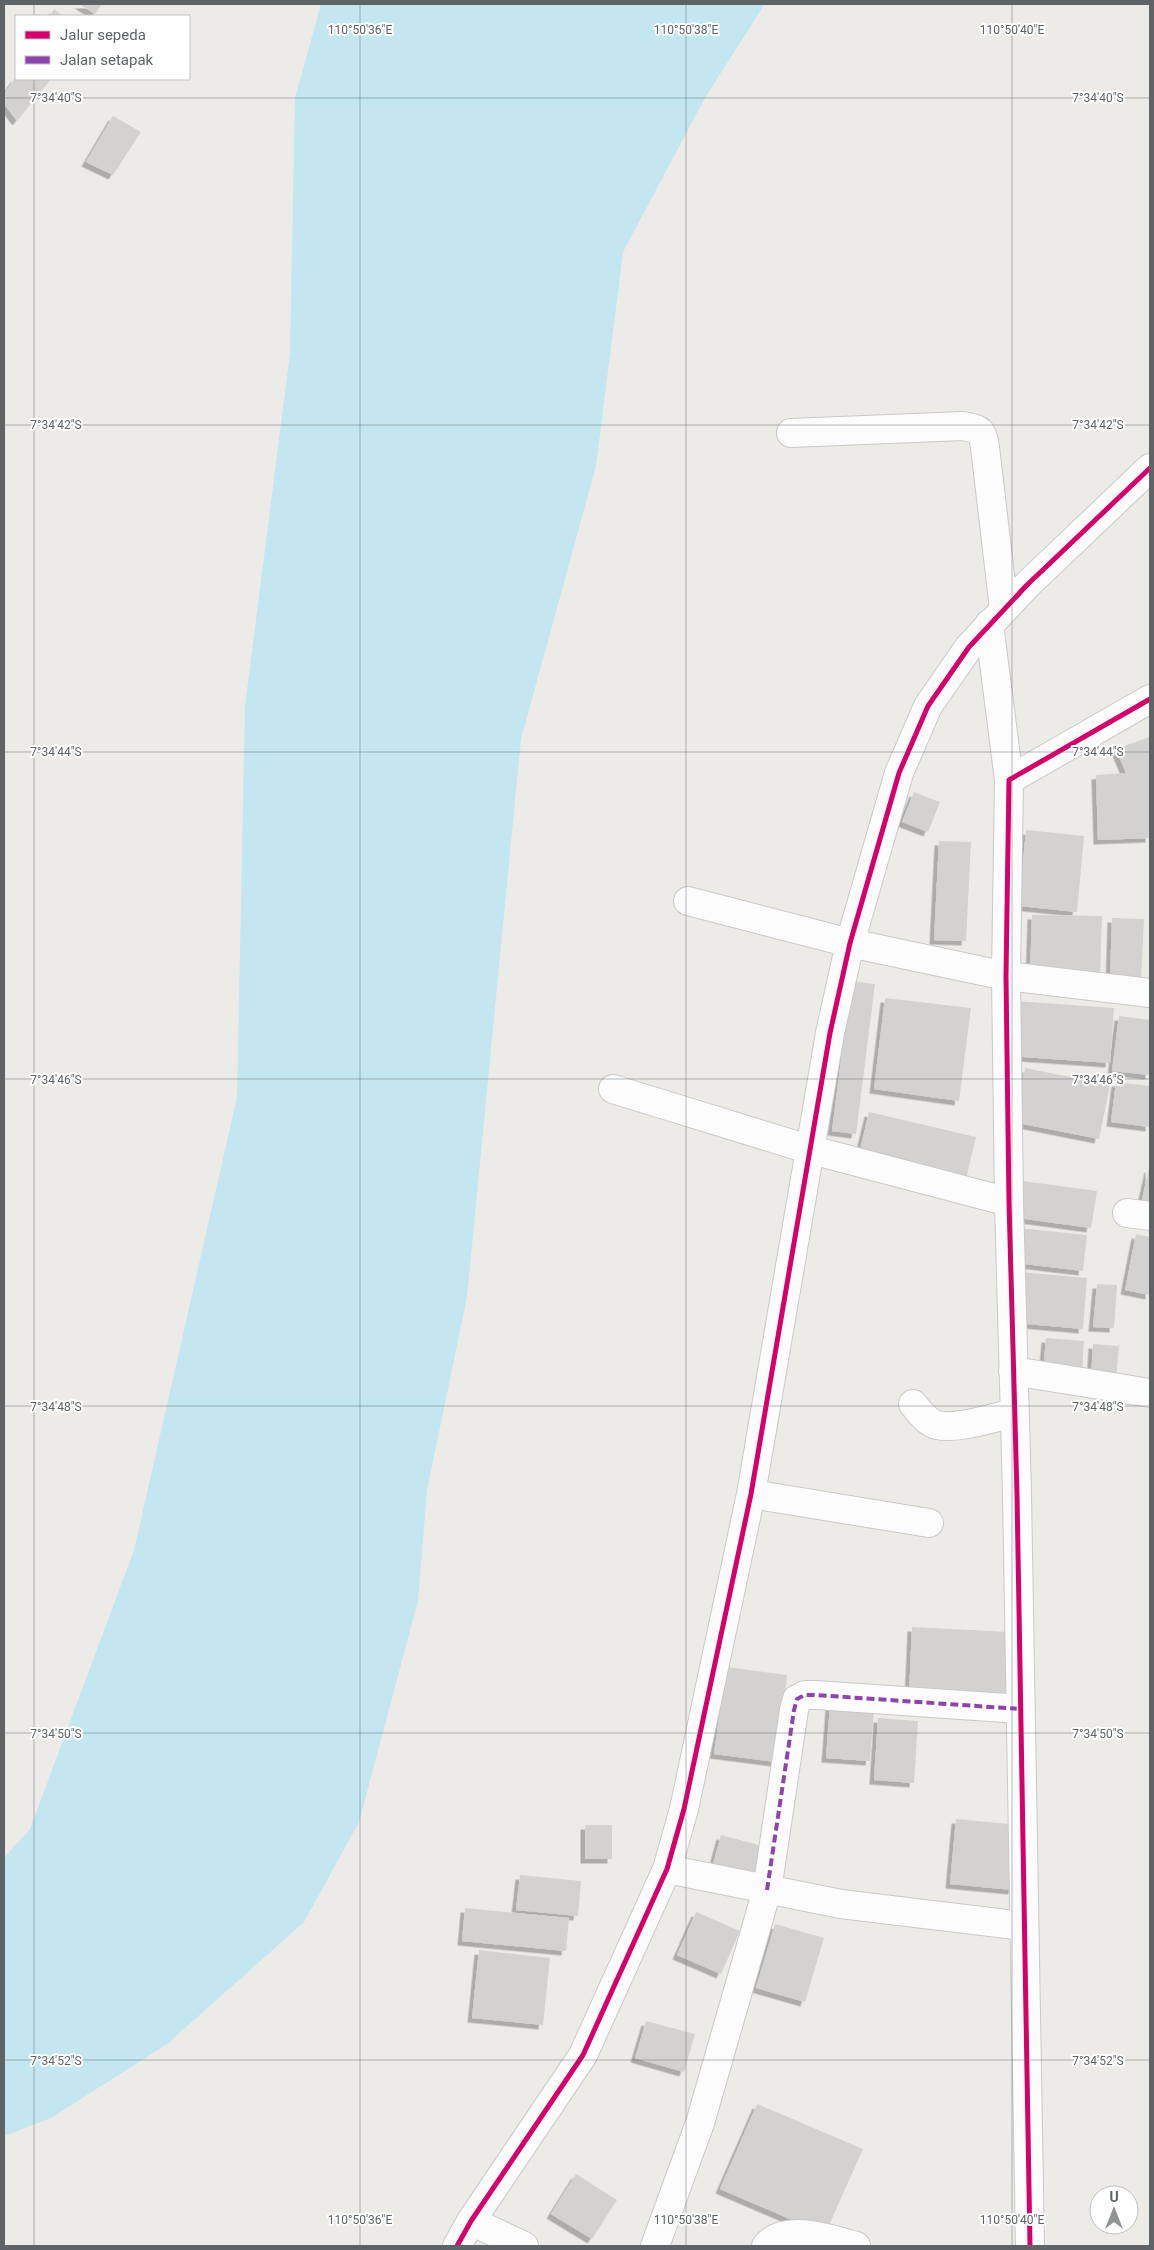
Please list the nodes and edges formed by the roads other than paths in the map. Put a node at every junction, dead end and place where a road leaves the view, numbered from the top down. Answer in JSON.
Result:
{"nodes":[{"id":1,"x":791,"y":432,"type":"dead end"},
{"id":2,"x":1150,"y":468,"type":"edge"},
{"id":3,"x":997,"y":616,"type":"junction"},
{"id":4,"x":1150,"y":699,"type":"edge"},
{"id":5,"x":1009,"y":780,"type":"junction"},
{"id":6,"x":688,"y":900,"type":"dead end"},
{"id":7,"x":850,"y":944,"type":"junction"},
{"id":8,"x":1006,"y":976,"type":"junction"},
{"id":9,"x":1150,"y":993,"type":"edge"},
{"id":10,"x":613,"y":1089,"type":"dead end"},
{"id":11,"x":808,"y":1149,"type":"junction"},
{"id":12,"x":1009,"y":1202,"type":"junction"},
{"id":13,"x":1013,"y":1371,"type":"junction"},
{"id":14,"x":1150,"y":1393,"type":"edge"},
{"id":15,"x":913,"y":1404,"type":"dead end"},
{"id":16,"x":1014,"y":1413,"type":"junction"},
{"id":17,"x":751,"y":1494,"type":"junction"},
{"id":18,"x":929,"y":1523,"type":"dead end"},
{"id":19,"x":1020,"y":1709,"type":"junction"},
{"id":20,"x":667,"y":1869,"type":"junction"},
{"id":21,"x":767,"y":1890,"type":"junction"},
{"id":22,"x":1023,"y":1926,"type":"junction"},
{"id":23,"x":471,"y":2221,"type":"junction"},
{"id":24,"x":457,"y":2246,"type":"edge"},
{"id":25,"x":524,"y":2246,"type":"edge"},
{"id":26,"x":655,"y":2246,"type":"edge"},
{"id":27,"x":766,"y":2246,"type":"edge"},
{"id":28,"x":856,"y":2246,"type":"edge"},
{"id":29,"x":1030,"y":2246,"type":"edge"}],
"edges":[{"from":1,"to":3,"type":"street"},
{"from":2,"to":3,"type":"street"},
{"from":3,"to":5,"type":"street"},
{"from":3,"to":7,"type":"street"},
{"from":4,"to":5,"type":"street"},
{"from":5,"to":8,"type":"street"},
{"from":6,"to":7,"type":"street"},
{"from":7,"to":8,"type":"street"},
{"from":7,"to":11,"type":"street"},
{"from":8,"to":9,"type":"street"},
{"from":8,"to":12,"type":"street"},
{"from":10,"to":11,"type":"street"},
{"from":11,"to":12,"type":"street"},
{"from":11,"to":17,"type":"street"},
{"from":12,"to":13,"type":"street"},
{"from":13,"to":14,"type":"street"},
{"from":13,"to":16,"type":"street"},
{"from":15,"to":16,"type":"street"},
{"from":16,"to":19,"type":"street"},
{"from":17,"to":18,"type":"street"},
{"from":17,"to":20,"type":"street"},
{"from":19,"to":21,"type":"street"},
{"from":19,"to":22,"type":"street"},
{"from":20,"to":21,"type":"street"},
{"from":20,"to":23,"type":"street"},
{"from":21,"to":22,"type":"street"},
{"from":21,"to":26,"type":"street"},
{"from":22,"to":29,"type":"street"},
{"from":23,"to":24,"type":"street"},
{"from":23,"to":25,"type":"street"},
{"from":27,"to":28,"type":"street"}]}
